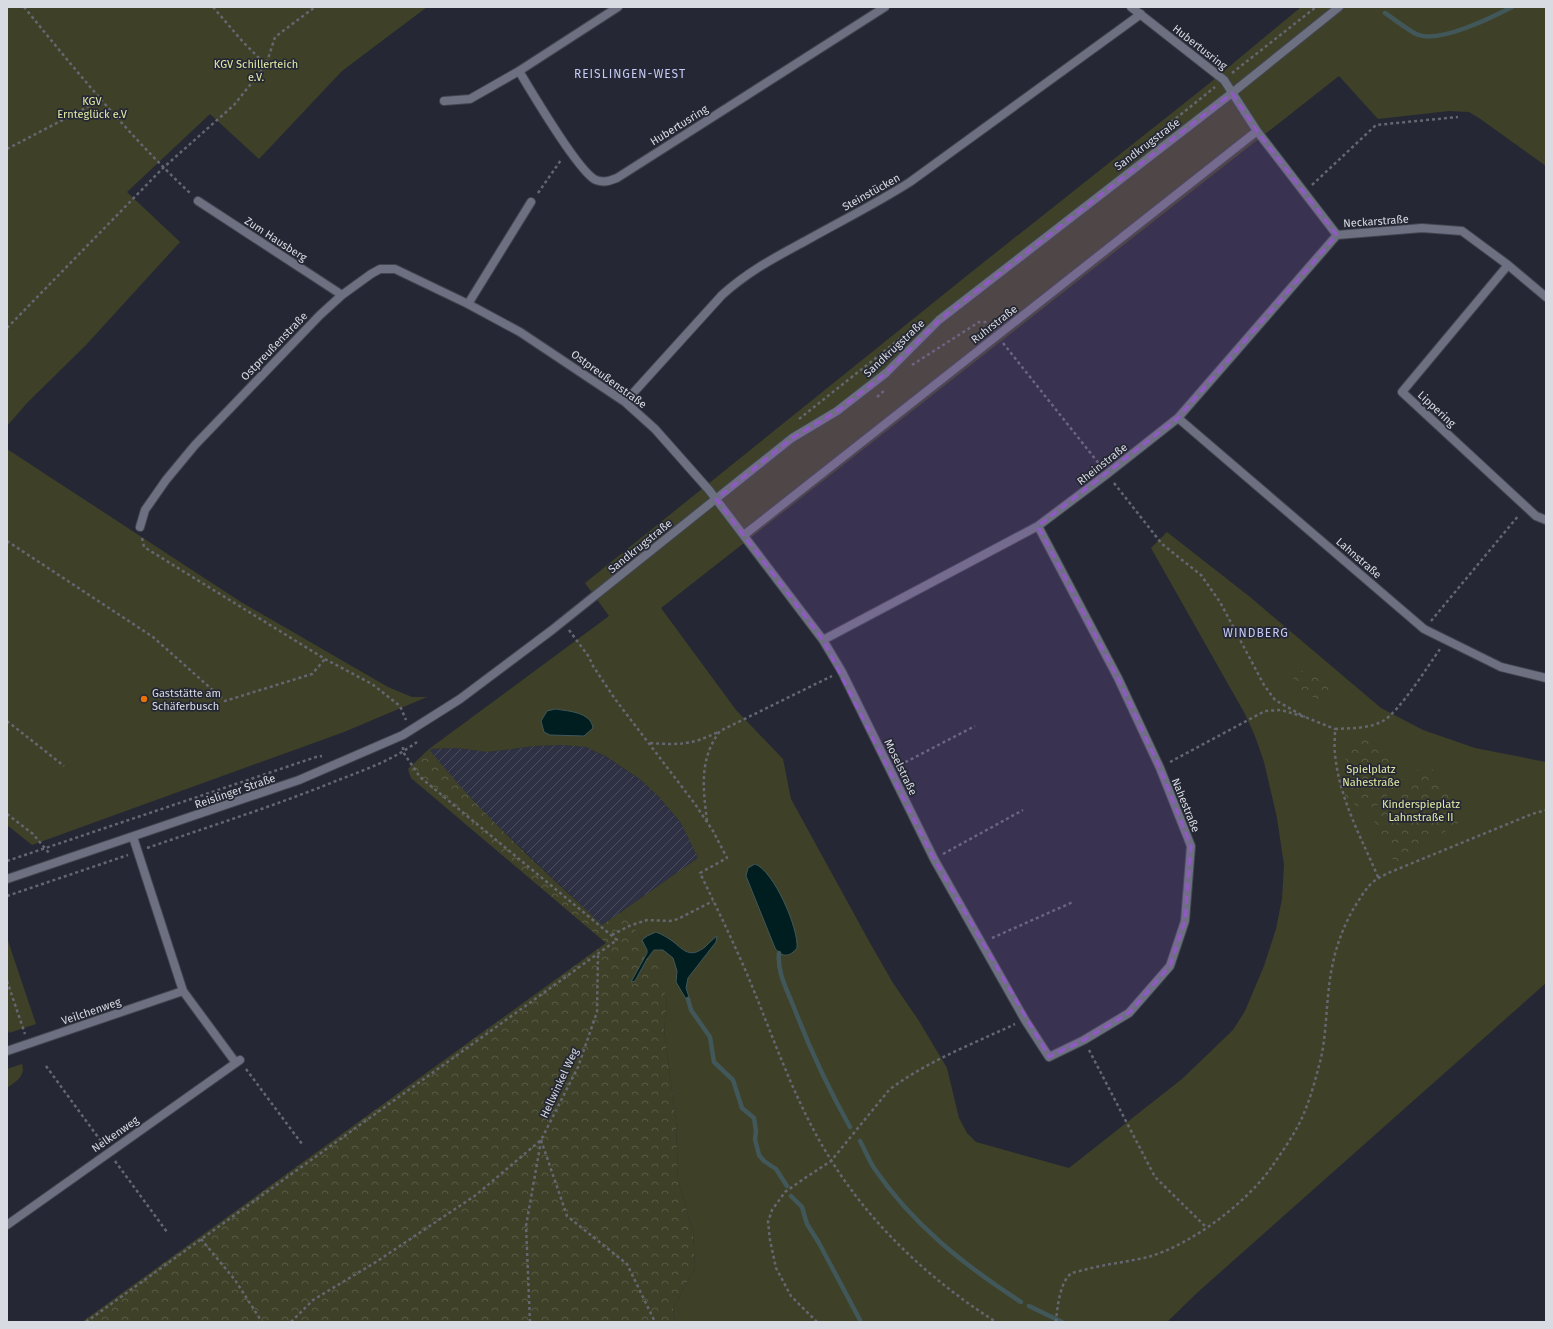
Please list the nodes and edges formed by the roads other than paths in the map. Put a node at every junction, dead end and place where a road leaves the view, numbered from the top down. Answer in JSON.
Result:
{"nodes":[{"id":1,"x":618,"y":7,"type":"edge"},
{"id":2,"x":885,"y":7,"type":"edge"},
{"id":3,"x":1131,"y":7,"type":"edge"},
{"id":4,"x":1339,"y":7,"type":"edge"},
{"id":5,"x":1141,"y":14,"type":"junction"},
{"id":6,"x":518,"y":71,"type":"junction"},
{"id":7,"x":1232,"y":93,"type":"junction"},
{"id":8,"x":444,"y":101,"type":"dead end"},
{"id":9,"x":1257,"y":131,"type":"junction"},
{"id":10,"x":198,"y":201,"type":"road end"},
{"id":11,"x":531,"y":202,"type":"road end"},
{"id":12,"x":1337,"y":235,"type":"junction"},
{"id":13,"x":1508,"y":265,"type":"junction"},
{"id":14,"x":342,"y":295,"type":"junction"},
{"id":15,"x":1546,"y":297,"type":"edge"},
{"id":16,"x":468,"y":304,"type":"junction"},
{"id":17,"x":626,"y":402,"type":"junction"},
{"id":18,"x":1178,"y":418,"type":"junction"},
{"id":19,"x":716,"y":499,"type":"junction"},
{"id":20,"x":1546,"y":520,"type":"edge"},
{"id":21,"x":1038,"y":526,"type":"junction"},
{"id":22,"x":140,"y":527,"type":"road end"},
{"id":23,"x":744,"y":535,"type":"junction"},
{"id":24,"x":823,"y":640,"type":"junction"},
{"id":25,"x":1546,"y":678,"type":"edge"},
{"id":26,"x":460,"y":699,"type":"joint"},
{"id":27,"x":133,"y":837,"type":"junction"},
{"id":28,"x":7,"y":879,"type":"edge"},
{"id":29,"x":183,"y":991,"type":"junction"},
{"id":30,"x":7,"y":1051,"type":"edge"},
{"id":31,"x":1049,"y":1056,"type":"joint"},
{"id":32,"x":7,"y":1225,"type":"edge"}],
"edges":[{"from":1,"to":6,"type":"street"},
{"from":2,"to":6,"type":"street","name":"Hubertusring"},
{"from":3,"to":5,"type":"street","name":"Hubertusring"},
{"from":4,"to":7,"type":"street","name":"Sandkrugstraße"},
{"from":5,"to":7,"type":"street","name":"Hubertusring"},
{"from":5,"to":17,"type":"street","name":"Steinstücken"},
{"from":6,"to":8,"type":"street"},
{"from":7,"to":9,"type":"street","name":"Neckarstraße"},
{"from":7,"to":19,"type":"street","name":"Sandkrugstraße"},
{"from":9,"to":12,"type":"street","name":"Neckarstraße"},
{"from":9,"to":23,"type":"street","name":"Ruhrstraße"},
{"from":10,"to":14,"type":"street","name":"Zum Hausberg"},
{"from":11,"to":16,"type":"street"},
{"from":12,"to":13,"type":"street","name":"Neckarstraße"},
{"from":12,"to":18,"type":"street","name":"Rheinstraße"},
{"from":13,"to":15,"type":"street","name":"Neckarstraße"},
{"from":13,"to":20,"type":"street","name":"Lippering"},
{"from":14,"to":16,"type":"street","name":"Ostpreußenstraße"},
{"from":14,"to":22,"type":"street","name":"Ostpreußenstraße"},
{"from":16,"to":17,"type":"street","name":"Ostpreußenstraße"},
{"from":17,"to":19,"type":"street","name":"Ostpreußenstraße"},
{"from":18,"to":21,"type":"street","name":"Rheinstraße"},
{"from":18,"to":25,"type":"street","name":"Lahnstraße"},
{"from":19,"to":23,"type":"street","name":"Moselstraße"},
{"from":19,"to":26,"type":"street","name":"Sandkrugstraße"},
{"from":21,"to":24,"type":"street","name":"Rheinstraße"},
{"from":21,"to":31,"type":"street","name":"Nahestraße"},
{"from":23,"to":24,"type":"street","name":"Moselstraße"},
{"from":24,"to":31,"type":"street","name":"Moselstraße"},
{"from":26,"to":27,"type":"street","name":"Reislinger Straße"},
{"from":27,"to":28,"type":"street","name":"Reislinger Straße"},
{"from":27,"to":29,"type":"street"},
{"from":29,"to":30,"type":"street","name":"Veilchenweg"},
{"from":29,"to":32,"type":"street","name":"Nelkenweg"}]}
